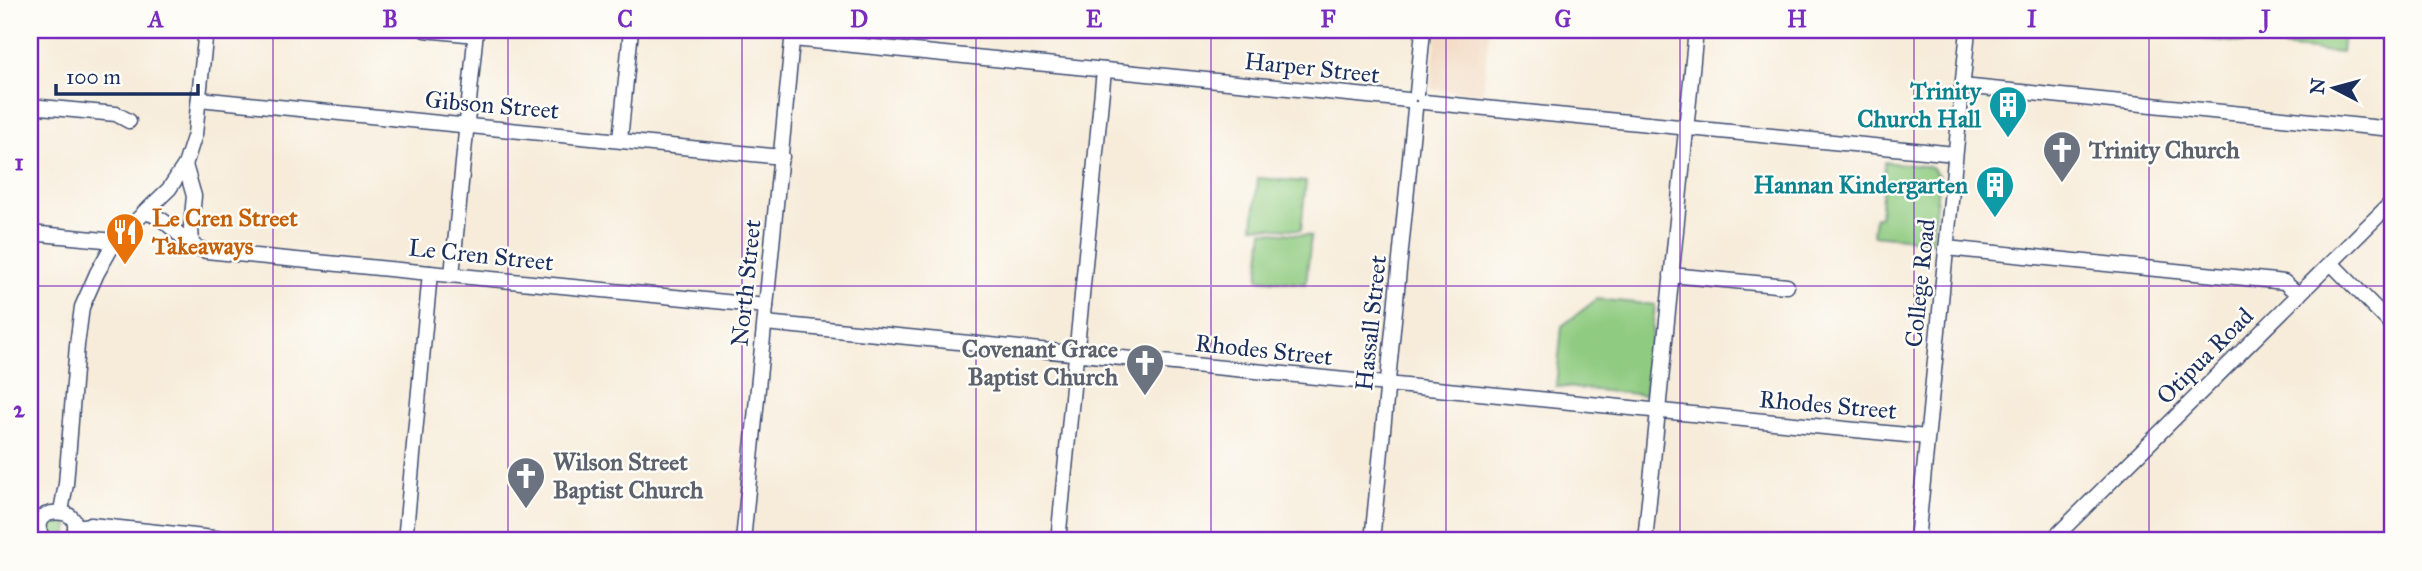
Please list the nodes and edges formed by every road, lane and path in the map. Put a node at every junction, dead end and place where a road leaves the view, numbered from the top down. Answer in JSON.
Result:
{"nodes":[{"id":1,"x":206,"y":30,"type":"edge"},
{"id":2,"x":425,"y":30,"type":"edge"},
{"id":3,"x":631,"y":30,"type":"edge"},
{"id":4,"x":1423,"y":30,"type":"edge"},
{"id":5,"x":1696,"y":30,"type":"edge"},
{"id":6,"x":1968,"y":30,"type":"edge"},
{"id":7,"x":476,"y":32,"type":"edge"},
{"id":8,"x":793,"y":34,"type":"edge"},
{"id":9,"x":1104,"y":70,"type":"junction"},
{"id":10,"x":1962,"y":86,"type":"junction"},
{"id":11,"x":199,"y":99,"type":"junction"},
{"id":12,"x":1416,"y":101,"type":"junction"},
{"id":13,"x":30,"y":106,"type":"edge"},
{"id":14,"x":129,"y":121,"type":"dead end"},
{"id":15,"x":467,"y":126,"type":"junction"},
{"id":16,"x":1686,"y":128,"type":"junction"},
{"id":17,"x":2392,"y":130,"type":"edge"},
{"id":18,"x":620,"y":140,"type":"junction"},
{"id":19,"x":1955,"y":154,"type":"junction"},
{"id":20,"x":782,"y":157,"type":"junction"},
{"id":21,"x":186,"y":165,"type":"junction"},
{"id":22,"x":2392,"y":202,"type":"edge"},
{"id":23,"x":144,"y":212,"type":"junction"},
{"id":24,"x":30,"y":233,"type":"edge"},
{"id":25,"x":115,"y":241,"type":"junction"},
{"id":26,"x":192,"y":246,"type":"junction"},
{"id":27,"x":1946,"y":248,"type":"junction"},
{"id":28,"x":2331,"y":263,"type":"junction"},
{"id":29,"x":430,"y":273,"type":"junction"},
{"id":30,"x":452,"y":275,"type":"junction"},
{"id":31,"x":1671,"y":275,"type":"junction"},
{"id":32,"x":1787,"y":286,"type":"dead end"},
{"id":33,"x":2299,"y":295,"type":"junction"},
{"id":34,"x":766,"y":306,"type":"junction"},
{"id":35,"x":765,"y":323,"type":"junction"},
{"id":36,"x":2392,"y":325,"type":"edge"},
{"id":37,"x":1077,"y":354,"type":"junction"},
{"id":38,"x":1388,"y":385,"type":"junction"},
{"id":39,"x":1658,"y":412,"type":"junction"},
{"id":40,"x":1927,"y":437,"type":"junction"},
{"id":41,"x":61,"y":511,"type":"junction"},
{"id":42,"x":35,"y":523,"type":"edge"},
{"id":43,"x":75,"y":527,"type":"junction"},
{"id":44,"x":140,"y":536,"type":"edge"},
{"id":45,"x":46,"y":541,"type":"edge"},
{"id":46,"x":69,"y":541,"type":"edge"},
{"id":47,"x":242,"y":541,"type":"edge"},
{"id":48,"x":405,"y":541,"type":"edge"},
{"id":49,"x":743,"y":541,"type":"edge"},
{"id":50,"x":1058,"y":541,"type":"edge"},
{"id":51,"x":1372,"y":541,"type":"edge"},
{"id":52,"x":1645,"y":541,"type":"edge"},
{"id":53,"x":1917,"y":541,"type":"edge"},
{"id":54,"x":2051,"y":541,"type":"edge"}],
"edges":[{"from":1,"to":11,"type":"street"},
{"from":2,"to":7,"type":"street"},
{"from":3,"to":18,"type":"street"},
{"from":4,"to":12,"type":"street","name":"Hassall Street"},
{"from":5,"to":16,"type":"street"},
{"from":6,"to":10,"type":"street","name":"College Road"},
{"from":7,"to":15,"type":"street"},
{"from":8,"to":9,"type":"street","name":"Harper Street"},
{"from":8,"to":20,"type":"street","name":"North Street"},
{"from":9,"to":12,"type":"street","name":"Harper Street"},
{"from":9,"to":37,"type":"street"},
{"from":10,"to":17,"type":"street"},
{"from":10,"to":19,"type":"street","name":"College Road"},
{"from":11,"to":15,"type":"street","name":"Gibson Street"},
{"from":11,"to":21,"type":"street"},
{"from":12,"to":16,"type":"street","name":"Harper Street"},
{"from":12,"to":38,"type":"street","name":"Hassall Street"},
{"from":13,"to":14,"type":"street"},
{"from":15,"to":18,"type":"street","name":"Gibson Street"},
{"from":15,"to":30,"type":"street"},
{"from":16,"to":19,"type":"street","name":"Harper Street"},
{"from":16,"to":31,"type":"street"},
{"from":18,"to":20,"type":"street","name":"Gibson Street"},
{"from":19,"to":27,"type":"street","name":"College Road"},
{"from":20,"to":34,"type":"street","name":"North Street"},
{"from":21,"to":23,"type":"street"},
{"from":21,"to":26,"type":"street"},
{"from":22,"to":28,"type":"street","name":"Otipua Road"},
{"from":23,"to":25,"type":"street"},
{"from":23,"to":26,"type":"street","name":"Le Cren Street"},
{"from":24,"to":25,"type":"street"},
{"from":25,"to":41,"type":"street"},
{"from":26,"to":29,"type":"street","name":"Le Cren Street"},
{"from":27,"to":33,"type":"street"},
{"from":27,"to":40,"type":"street","name":"College Road"},
{"from":28,"to":33,"type":"street","name":"Otipua Road"},
{"from":28,"to":36,"type":"street"},
{"from":29,"to":30,"type":"street","name":"Le Cren Street"},
{"from":29,"to":48,"type":"street"},
{"from":30,"to":34,"type":"street","name":"Le Cren Street"},
{"from":31,"to":32,"type":"street"},
{"from":31,"to":39,"type":"street"},
{"from":33,"to":54,"type":"street","name":"Otipua Road"},
{"from":34,"to":35,"type":"street","name":"North Street"},
{"from":35,"to":37,"type":"street","name":"Rhodes Street"},
{"from":35,"to":49,"type":"street","name":"North Street"},
{"from":37,"to":38,"type":"street","name":"Rhodes Street"},
{"from":37,"to":50,"type":"street"},
{"from":38,"to":39,"type":"street","name":"Rhodes Street"},
{"from":38,"to":51,"type":"street","name":"Hassall Street"},
{"from":39,"to":40,"type":"street","name":"Rhodes Street"},
{"from":39,"to":52,"type":"street"},
{"from":40,"to":53,"type":"street","name":"College Road"},
{"from":41,"to":42,"type":"street"},
{"from":41,"to":43,"type":"street"},
{"from":42,"to":45,"type":"street"},
{"from":43,"to":44,"type":"street"},
{"from":43,"to":46,"type":"street"},
{"from":44,"to":47,"type":"street"}]}
